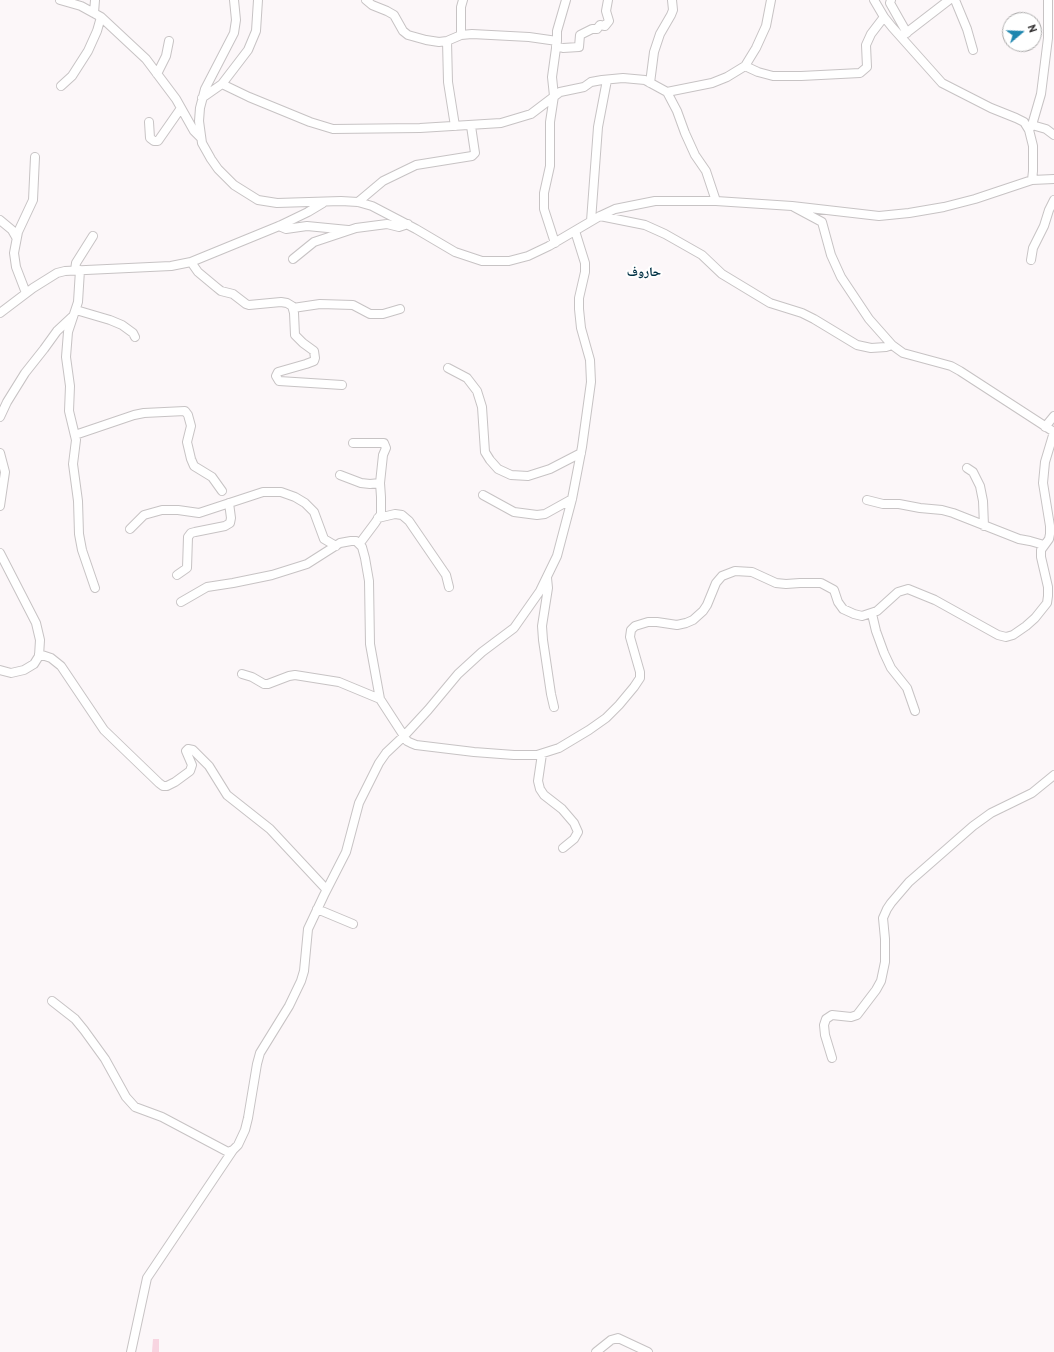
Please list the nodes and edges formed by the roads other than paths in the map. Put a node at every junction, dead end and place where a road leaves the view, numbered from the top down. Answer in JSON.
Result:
{"nodes":[{"id":1,"x":60,"y":0,"type":"edge"},
{"id":2,"x":94,"y":0,"type":"edge"},
{"id":3,"x":234,"y":0,"type":"edge"},
{"id":4,"x":258,"y":0,"type":"edge"},
{"id":5,"x":366,"y":0,"type":"edge"},
{"id":6,"x":463,"y":0,"type":"edge"},
{"id":7,"x":566,"y":0,"type":"edge"},
{"id":8,"x":608,"y":0,"type":"edge"},
{"id":9,"x":672,"y":0,"type":"edge"},
{"id":10,"x":771,"y":0,"type":"edge"},
{"id":11,"x":874,"y":0,"type":"edge"},
{"id":12,"x":891,"y":0,"type":"edge"},
{"id":13,"x":949,"y":0,"type":"edge"},
{"id":14,"x":955,"y":0,"type":"edge"},
{"id":15,"x":1048,"y":0,"type":"edge"},
{"id":16,"x":98,"y":15,"type":"junction"},
{"id":17,"x":884,"y":17,"type":"junction"},
{"id":18,"x":461,"y":35,"type":"junction"},
{"id":19,"x":904,"y":35,"type":"junction"},
{"id":20,"x":169,"y":41,"type":"dead end"},
{"id":21,"x":447,"y":41,"type":"junction"},
{"id":22,"x":556,"y":44,"type":"junction"},
{"id":23,"x":973,"y":50,"type":"dead end"},
{"id":24,"x":745,"y":66,"type":"junction"},
{"id":25,"x":157,"y":74,"type":"junction"},
{"id":26,"x":607,"y":80,"type":"junction"},
{"id":27,"x":650,"y":83,"type":"junction"},
{"id":28,"x":222,"y":84,"type":"junction"},
{"id":29,"x":61,"y":86,"type":"dead end"},
{"id":30,"x":667,"y":92,"type":"junction"},
{"id":31,"x":554,"y":96,"type":"junction"},
{"id":32,"x":202,"y":98,"type":"junction"},
{"id":33,"x":182,"y":108,"type":"junction"},
{"id":34,"x":149,"y":122,"type":"dead end"},
{"id":35,"x":455,"y":126,"type":"junction"},
{"id":36,"x":470,"y":126,"type":"junction"},
{"id":37,"x":1030,"y":127,"type":"junction"},
{"id":38,"x":1054,"y":135,"type":"edge"},
{"id":39,"x":201,"y":139,"type":"junction"},
{"id":40,"x":35,"y":157,"type":"dead end"},
{"id":41,"x":1054,"y":179,"type":"edge"},
{"id":42,"x":1032,"y":180,"type":"junction"},
{"id":43,"x":1054,"y":200,"type":"edge"},
{"id":44,"x":716,"y":201,"type":"junction"},
{"id":45,"x":323,"y":202,"type":"junction"},
{"id":46,"x":358,"y":202,"type":"junction"},
{"id":47,"x":792,"y":206,"type":"junction"},
{"id":48,"x":600,"y":216,"type":"junction"},
{"id":49,"x":0,"y":220,"type":"edge"},
{"id":50,"x":591,"y":221,"type":"junction"},
{"id":51,"x":408,"y":224,"type":"junction"},
{"id":52,"x":279,"y":226,"type":"junction"},
{"id":53,"x":350,"y":230,"type":"junction"},
{"id":54,"x":575,"y":231,"type":"junction"},
{"id":55,"x":16,"y":236,"type":"junction"},
{"id":56,"x":92,"y":236,"type":"dead end"},
{"id":57,"x":555,"y":243,"type":"junction"},
{"id":58,"x":293,"y":259,"type":"dead end"},
{"id":59,"x":1031,"y":260,"type":"dead end"},
{"id":60,"x":191,"y":262,"type":"junction"},
{"id":61,"x":78,"y":270,"type":"junction"},
{"id":62,"x":26,"y":292,"type":"junction"},
{"id":63,"x":293,"y":308,"type":"junction"},
{"id":64,"x":400,"y":309,"type":"dead end"},
{"id":65,"x":0,"y":313,"type":"edge"},
{"id":66,"x":74,"y":313,"type":"junction"},
{"id":67,"x":135,"y":337,"type":"dead end"},
{"id":68,"x":892,"y":345,"type":"junction"},
{"id":69,"x":448,"y":368,"type":"dead end"},
{"id":70,"x":342,"y":385,"type":"dead end"},
{"id":71,"x":1054,"y":416,"type":"edge"},
{"id":72,"x":0,"y":417,"type":"edge"},
{"id":73,"x":1044,"y":427,"type":"junction"},
{"id":74,"x":1054,"y":432,"type":"edge"},
{"id":75,"x":75,"y":435,"type":"junction"},
{"id":76,"x":353,"y":443,"type":"dead end"},
{"id":77,"x":0,"y":453,"type":"edge"},
{"id":78,"x":581,"y":453,"type":"junction"},
{"id":79,"x":967,"y":468,"type":"dead end"},
{"id":80,"x":340,"y":475,"type":"dead end"},
{"id":81,"x":380,"y":482,"type":"junction"},
{"id":82,"x":222,"y":491,"type":"dead end"},
{"id":83,"x":483,"y":495,"type":"dead end"},
{"id":84,"x":572,"y":499,"type":"junction"},
{"id":85,"x":867,"y":500,"type":"dead end"},
{"id":86,"x":229,"y":503,"type":"junction"},
{"id":87,"x":0,"y":506,"type":"edge"},
{"id":88,"x":378,"y":518,"type":"junction"},
{"id":89,"x":984,"y":526,"type":"junction"},
{"id":90,"x":130,"y":529,"type":"dead end"},
{"id":91,"x":360,"y":543,"type":"junction"},
{"id":92,"x":1044,"y":545,"type":"junction"},
{"id":93,"x":336,"y":546,"type":"junction"},
{"id":94,"x":0,"y":553,"type":"edge"},
{"id":95,"x":177,"y":575,"type":"dead end"},
{"id":96,"x":547,"y":578,"type":"junction"},
{"id":97,"x":449,"y":587,"type":"dead end"},
{"id":98,"x":96,"y":588,"type":"dead end"},
{"id":99,"x":181,"y":602,"type":"dead end"},
{"id":100,"x":872,"y":614,"type":"junction"},
{"id":101,"x":39,"y":654,"type":"junction"},
{"id":102,"x":0,"y":670,"type":"edge"},
{"id":103,"x":242,"y":674,"type":"dead end"},
{"id":104,"x":380,"y":700,"type":"junction"},
{"id":105,"x":554,"y":707,"type":"dead end"},
{"id":106,"x":915,"y":711,"type":"dead end"},
{"id":107,"x":404,"y":736,"type":"junction"},
{"id":108,"x":542,"y":754,"type":"junction"},
{"id":109,"x":1054,"y":775,"type":"edge"},
{"id":110,"x":563,"y":848,"type":"dead end"},
{"id":111,"x":326,"y":889,"type":"junction"},
{"id":112,"x":317,"y":909,"type":"junction"},
{"id":113,"x":353,"y":924,"type":"dead end"},
{"id":114,"x":52,"y":1001,"type":"dead end"},
{"id":115,"x":832,"y":1058,"type":"dead end"},
{"id":116,"x":233,"y":1150,"type":"junction"},
{"id":117,"x":131,"y":1352,"type":"edge"},
{"id":118,"x":596,"y":1352,"type":"edge"},
{"id":119,"x":648,"y":1352,"type":"edge"}],
"edges":[{"from":1,"to":16,"type":"street"},
{"from":2,"to":16,"type":"street"},
{"from":3,"to":32,"type":"street"},
{"from":4,"to":28,"type":"street"},
{"from":5,"to":21,"type":"street"},
{"from":6,"to":18,"type":"street"},
{"from":7,"to":22,"type":"street"},
{"from":8,"to":22,"type":"street"},
{"from":9,"to":27,"type":"street"},
{"from":10,"to":24,"type":"street"},
{"from":11,"to":17,"type":"street"},
{"from":12,"to":19,"type":"street"},
{"from":13,"to":19,"type":"street"},
{"from":14,"to":23,"type":"street"},
{"from":15,"to":37,"type":"street"},
{"from":16,"to":25,"type":"street"},
{"from":16,"to":29,"type":"street"},
{"from":17,"to":19,"type":"street"},
{"from":17,"to":24,"type":"street"},
{"from":18,"to":21,"type":"street"},
{"from":18,"to":22,"type":"street"},
{"from":19,"to":37,"type":"street"},
{"from":20,"to":25,"type":"street"},
{"from":21,"to":35,"type":"street"},
{"from":22,"to":31,"type":"street"},
{"from":24,"to":30,"type":"street"},
{"from":25,"to":33,"type":"street"},
{"from":26,"to":27,"type":"street"},
{"from":26,"to":31,"type":"street"},
{"from":26,"to":50,"type":"street"},
{"from":27,"to":30,"type":"street"},
{"from":28,"to":32,"type":"street"},
{"from":28,"to":35,"type":"street"},
{"from":30,"to":44,"type":"street"},
{"from":31,"to":36,"type":"street"},
{"from":31,"to":57,"type":"street"},
{"from":32,"to":39,"type":"street"},
{"from":33,"to":34,"type":"street"},
{"from":33,"to":39,"type":"street"},
{"from":35,"to":36,"type":"street"},
{"from":36,"to":46,"type":"street"},
{"from":37,"to":38,"type":"street"},
{"from":37,"to":42,"type":"street"},
{"from":39,"to":45,"type":"street"},
{"from":40,"to":55,"type":"street"},
{"from":41,"to":42,"type":"street"},
{"from":42,"to":47,"type":"street"},
{"from":43,"to":59,"type":"street"},
{"from":44,"to":47,"type":"street"},
{"from":44,"to":48,"type":"street"},
{"from":45,"to":46,"type":"street"},
{"from":45,"to":52,"type":"street"},
{"from":46,"to":51,"type":"street"},
{"from":47,"to":68,"type":"street"},
{"from":48,"to":50,"type":"street"},
{"from":48,"to":68,"type":"street"},
{"from":49,"to":55,"type":"street"},
{"from":50,"to":54,"type":"street"},
{"from":51,"to":53,"type":"street"},
{"from":51,"to":57,"type":"street"},
{"from":52,"to":53,"type":"street"},
{"from":52,"to":60,"type":"street"},
{"from":53,"to":58,"type":"street"},
{"from":54,"to":57,"type":"street"},
{"from":54,"to":78,"type":"street"},
{"from":55,"to":62,"type":"street"},
{"from":56,"to":61,"type":"street"},
{"from":60,"to":61,"type":"street"},
{"from":60,"to":63,"type":"street"},
{"from":61,"to":62,"type":"street"},
{"from":61,"to":66,"type":"street"},
{"from":62,"to":65,"type":"street"},
{"from":63,"to":64,"type":"street"},
{"from":63,"to":70,"type":"street"},
{"from":66,"to":67,"type":"street"},
{"from":66,"to":72,"type":"street"},
{"from":66,"to":75,"type":"street"},
{"from":68,"to":73,"type":"street"},
{"from":69,"to":78,"type":"street"},
{"from":71,"to":73,"type":"street"},
{"from":73,"to":74,"type":"street"},
{"from":74,"to":92,"type":"street"},
{"from":75,"to":82,"type":"street"},
{"from":75,"to":98,"type":"street"},
{"from":76,"to":81,"type":"street"},
{"from":77,"to":87,"type":"street"},
{"from":78,"to":84,"type":"street"},
{"from":79,"to":89,"type":"street"},
{"from":80,"to":81,"type":"street"},
{"from":81,"to":88,"type":"street"},
{"from":83,"to":84,"type":"street"},
{"from":84,"to":96,"type":"street"},
{"from":85,"to":89,"type":"street"},
{"from":86,"to":90,"type":"street"},
{"from":86,"to":93,"type":"street"},
{"from":86,"to":95,"type":"street"},
{"from":88,"to":91,"type":"street"},
{"from":88,"to":97,"type":"street"},
{"from":89,"to":92,"type":"street"},
{"from":91,"to":93,"type":"street"},
{"from":91,"to":104,"type":"street"},
{"from":92,"to":100,"type":"street"},
{"from":93,"to":99,"type":"street"},
{"from":94,"to":101,"type":"street"},
{"from":96,"to":105,"type":"street"},
{"from":96,"to":107,"type":"street"},
{"from":100,"to":106,"type":"street"},
{"from":100,"to":108,"type":"street"},
{"from":101,"to":102,"type":"street"},
{"from":101,"to":111,"type":"street"},
{"from":103,"to":104,"type":"street"},
{"from":104,"to":107,"type":"street"},
{"from":107,"to":108,"type":"street"},
{"from":107,"to":111,"type":"street"},
{"from":108,"to":110,"type":"street"},
{"from":109,"to":115,"type":"street"},
{"from":111,"to":112,"type":"street"},
{"from":112,"to":113,"type":"street"},
{"from":112,"to":116,"type":"street"},
{"from":114,"to":116,"type":"street"},
{"from":116,"to":117,"type":"street"},
{"from":118,"to":119,"type":"street"}]}
